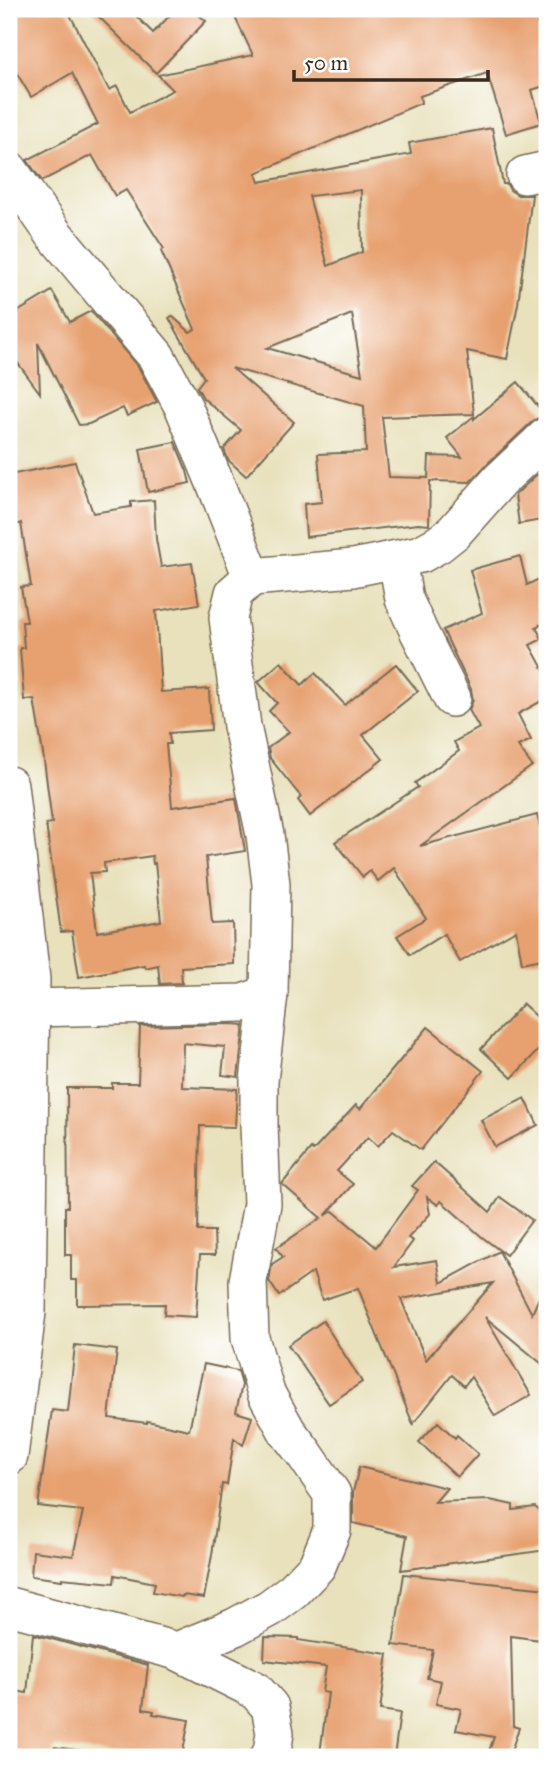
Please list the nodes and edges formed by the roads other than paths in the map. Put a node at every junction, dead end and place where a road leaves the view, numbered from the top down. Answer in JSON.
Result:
{"nodes":[{"id":1,"x":9,"y":170,"type":"edge"},
{"id":2,"x":547,"y":436,"type":"edge"},
{"id":3,"x":397,"y":560,"type":"junction"},
{"id":4,"x":252,"y":577,"type":"junction"},
{"id":5,"x":452,"y":698,"type":"dead end"},
{"id":6,"x":9,"y":785,"type":"edge"},
{"id":7,"x":269,"y":995,"type":"junction"},
{"id":8,"x":31,"y":1008,"type":"junction"},
{"id":9,"x":9,"y":1456,"type":"edge"},
{"id":10,"x":9,"y":1606,"type":"edge"},
{"id":11,"x":177,"y":1651,"type":"junction"},
{"id":12,"x":269,"y":1757,"type":"edge"}],
"edges":[{"from":1,"to":4,"type":"street"},
{"from":2,"to":3,"type":"street"},
{"from":3,"to":4,"type":"street"},
{"from":3,"to":5,"type":"street"},
{"from":4,"to":7,"type":"street"},
{"from":6,"to":8,"type":"street"},
{"from":7,"to":8,"type":"street"},
{"from":7,"to":11,"type":"street"},
{"from":8,"to":9,"type":"street"},
{"from":10,"to":11,"type":"street"},
{"from":11,"to":12,"type":"street"}]}
